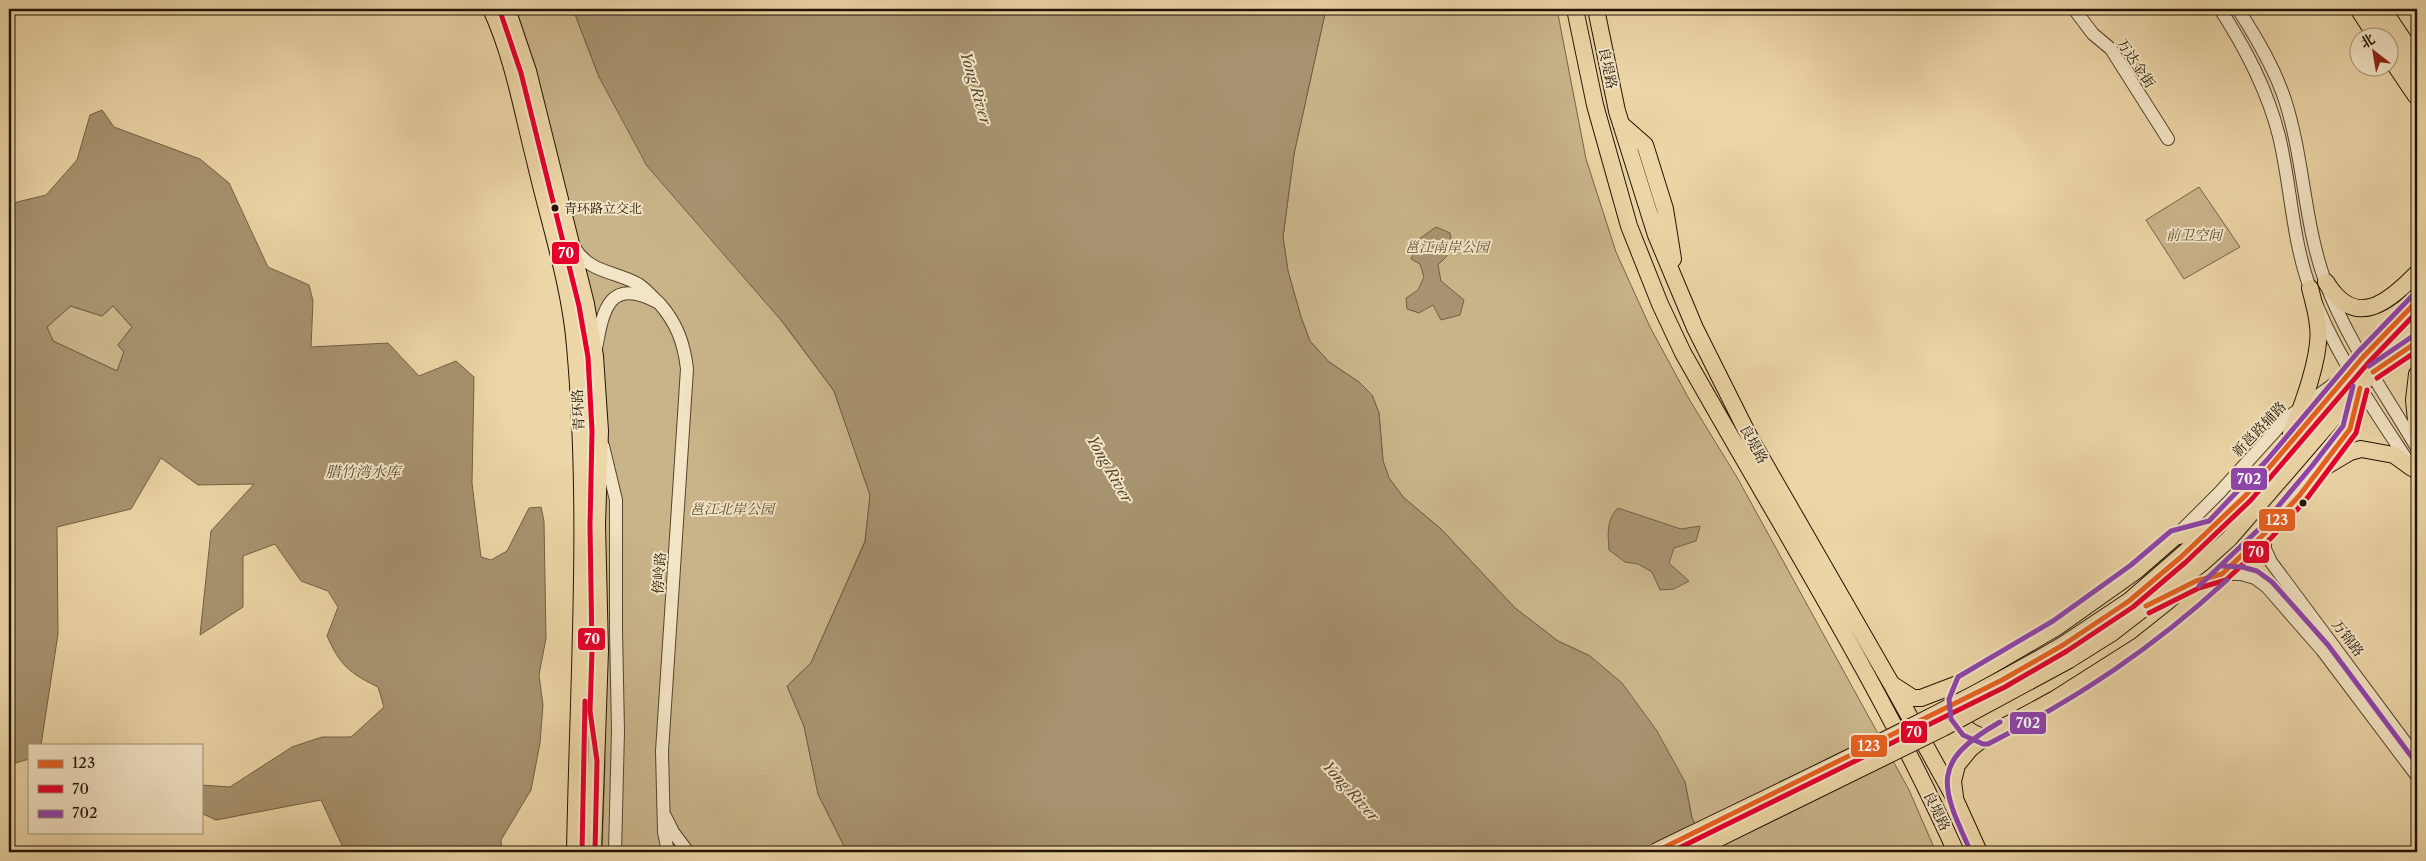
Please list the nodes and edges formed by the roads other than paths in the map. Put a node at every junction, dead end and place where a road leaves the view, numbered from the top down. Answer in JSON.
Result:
{"nodes":[{"id":1,"x":491,"y":9,"type":"edge"},
{"id":2,"x":507,"y":9,"type":"edge"},
{"id":3,"x":1575,"y":9,"type":"edge"},
{"id":4,"x":1596,"y":9,"type":"edge"},
{"id":5,"x":2074,"y":9,"type":"edge"},
{"id":6,"x":2220,"y":9,"type":"edge"},
{"id":7,"x":2238,"y":9,"type":"edge"},
{"id":8,"x":2360,"y":9,"type":"edge"},
{"id":9,"x":2381,"y":9,"type":"edge"},
{"id":10,"x":2372,"y":28,"type":"edge"},
{"id":11,"x":2417,"y":63,"type":"edge"},
{"id":12,"x":2398,"y":67,"type":"edge"},
{"id":13,"x":2417,"y":95,"type":"edge"},
{"id":14,"x":2168,"y":139,"type":"dead end"},
{"id":15,"x":570,"y":240,"type":"junction"},
{"id":16,"x":2417,"y":273,"type":"edge"},
{"id":17,"x":2326,"y":282,"type":"junction"},
{"id":18,"x":2310,"y":288,"type":"junction"},
{"id":19,"x":2417,"y":301,"type":"edge"},
{"id":20,"x":659,"y":303,"type":"junction"},
{"id":21,"x":2417,"y":328,"type":"edge"},
{"id":22,"x":2417,"y":342,"type":"edge"},
{"id":23,"x":595,"y":356,"type":"junction"},
{"id":24,"x":2363,"y":356,"type":"junction"},
{"id":25,"x":2350,"y":372,"type":"junction"},
{"id":26,"x":2373,"y":372,"type":"junction"},
{"id":27,"x":2417,"y":374,"type":"edge"},
{"id":28,"x":2360,"y":388,"type":"junction"},
{"id":29,"x":2302,"y":406,"type":"junction"},
{"id":30,"x":600,"y":431,"type":"junction"},
{"id":31,"x":2417,"y":432,"type":"edge"},
{"id":32,"x":2285,"y":448,"type":"junction"},
{"id":33,"x":2417,"y":448,"type":"edge"},
{"id":34,"x":2318,"y":472,"type":"junction"},
{"id":35,"x":2415,"y":472,"type":"edge"},
{"id":36,"x":2213,"y":528,"type":"junction"},
{"id":37,"x":2265,"y":533,"type":"junction"},
{"id":38,"x":2175,"y":537,"type":"junction"},
{"id":39,"x":2222,"y":574,"type":"junction"},
{"id":40,"x":2158,"y":576,"type":"junction"},
{"id":41,"x":2153,"y":601,"type":"junction"},
{"id":42,"x":1860,"y":628,"type":"junction"},
{"id":43,"x":1845,"y":638,"type":"junction"},
{"id":44,"x":2066,"y":653,"type":"junction"},
{"id":45,"x":1963,"y":682,"type":"junction"},
{"id":46,"x":1892,"y":685,"type":"junction"},
{"id":47,"x":597,"y":711,"type":"junction"},
{"id":48,"x":1985,"y":737,"type":"junction"},
{"id":49,"x":2417,"y":758,"type":"edge"},
{"id":50,"x":2417,"y":776,"type":"edge"},
{"id":51,"x":1955,"y":799,"type":"junction"},
{"id":52,"x":662,"y":807,"type":"junction"},
{"id":53,"x":576,"y":809,"type":"junction"},
{"id":54,"x":566,"y":852,"type":"edge"},
{"id":55,"x":575,"y":852,"type":"edge"},
{"id":56,"x":593,"y":852,"type":"edge"},
{"id":57,"x":602,"y":852,"type":"edge"},
{"id":58,"x":614,"y":852,"type":"edge"},
{"id":59,"x":668,"y":852,"type":"edge"},
{"id":60,"x":688,"y":852,"type":"edge"},
{"id":61,"x":1655,"y":852,"type":"edge"},
{"id":62,"x":1691,"y":852,"type":"edge"},
{"id":63,"x":1956,"y":852,"type":"edge"},
{"id":64,"x":1979,"y":852,"type":"edge"}],
"edges":[{"from":1,"to":53,"type":"main road","name":"青环路"},
{"from":2,"to":15,"type":"main road","name":"青环路"},
{"from":3,"to":43,"type":"main road","name":"良堤路"},
{"from":4,"to":42,"type":"main road","name":"良堤路"},
{"from":5,"to":14,"type":"street","name":"万达金街"},
{"from":6,"to":18,"type":"street"},
{"from":7,"to":17,"type":"street"},
{"from":8,"to":10,"type":"highway"},
{"from":9,"to":11,"type":"highway"},
{"from":12,"to":13,"type":"highway"},
{"from":15,"to":20,"type":"street","name":"傍岭路"},
{"from":15,"to":23,"type":"main road","name":"青环路"},
{"from":16,"to":17,"type":"main road"},
{"from":17,"to":24,"type":"street"},
{"from":18,"to":25,"type":"street"},
{"from":18,"to":29,"type":"main road"},
{"from":19,"to":24,"type":"main road"},
{"from":20,"to":23,"type":"street"},
{"from":20,"to":52,"type":"street","name":"傍岭路"},
{"from":21,"to":26,"type":"main road"},
{"from":22,"to":26,"type":"street"},
{"from":23,"to":30,"type":"main road","name":"青环路"},
{"from":24,"to":25,"type":"main road"},
{"from":24,"to":26,"type":"street"},
{"from":25,"to":28,"type":"street"},
{"from":25,"to":29,"type":"street","name":"新邕路辅路"},
{"from":25,"to":32,"type":"main road"},
{"from":26,"to":28,"type":"main road"},
{"from":26,"to":33,"type":"street"},
{"from":27,"to":31,"type":"main road"},
{"from":28,"to":34,"type":"street"},
{"from":28,"to":35,"type":"street"},
{"from":28,"to":41,"type":"main road"},
{"from":29,"to":32,"type":"main road"},
{"from":29,"to":38,"type":"street","name":"新邕路辅路"},
{"from":30,"to":47,"type":"main road","name":"青环路"},
{"from":30,"to":58,"type":"street"},
{"from":32,"to":36,"type":"main road"},
{"from":34,"to":35,"type":"main road"},
{"from":34,"to":37,"type":"main road"},
{"from":36,"to":38,"type":"main road"},
{"from":36,"to":40,"type":"main road"},
{"from":37,"to":39,"type":"main road"},
{"from":37,"to":49,"type":"street","name":"万锦路"},
{"from":38,"to":40,"type":"main road"},
{"from":38,"to":45,"type":"main road"},
{"from":39,"to":41,"type":"main road"},
{"from":39,"to":48,"type":"main road"},
{"from":39,"to":50,"type":"street","name":"万锦路"},
{"from":40,"to":44,"type":"main road"},
{"from":41,"to":44,"type":"main road"},
{"from":42,"to":43,"type":"main road"},
{"from":42,"to":46,"type":"main road","name":"良堤路"},
{"from":43,"to":63,"type":"main road","name":"良堤路"},
{"from":44,"to":61,"type":"main road","bridge":true},
{"from":44,"to":62,"type":"main road","bridge":true},
{"from":45,"to":46,"type":"main road"},
{"from":45,"to":48,"type":"main road"},
{"from":46,"to":51,"type":"main road","name":"良堤路"},
{"from":47,"to":56,"type":"main road","name":"青环路"},
{"from":47,"to":57,"type":"main road"},
{"from":48,"to":51,"type":"main road"},
{"from":51,"to":64,"type":"main road","name":"良堤路"},
{"from":52,"to":59,"type":"street","name":"傍岭路"},
{"from":52,"to":60,"type":"street"},
{"from":53,"to":54,"type":"street"},
{"from":53,"to":55,"type":"main road","name":"青环路"}]}
